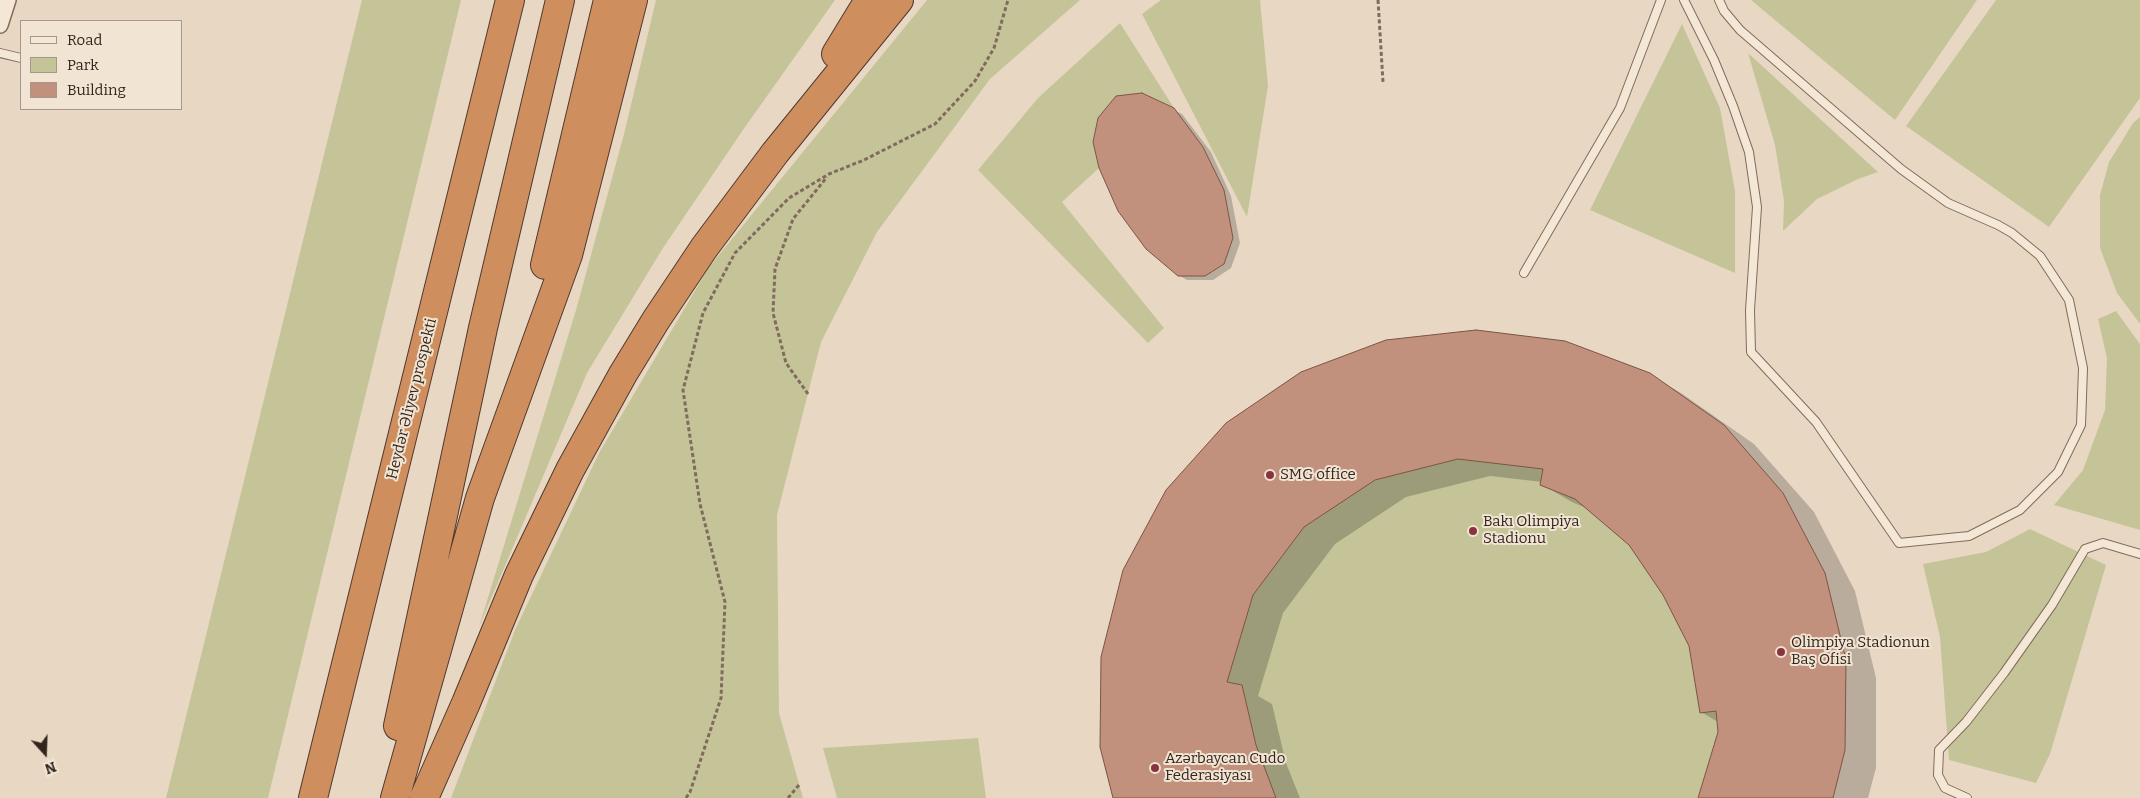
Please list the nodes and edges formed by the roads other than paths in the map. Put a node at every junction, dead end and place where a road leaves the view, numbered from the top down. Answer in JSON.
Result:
{"nodes":[{"id":1,"x":8,"y":0,"type":"edge"},
{"id":2,"x":510,"y":0,"type":"edge"},
{"id":3,"x":560,"y":0,"type":"edge"},
{"id":4,"x":608,"y":0,"type":"edge"},
{"id":5,"x":633,"y":0,"type":"edge"},
{"id":6,"x":869,"y":0,"type":"edge"},
{"id":7,"x":898,"y":0,"type":"edge"},
{"id":8,"x":1661,"y":0,"type":"edge"},
{"id":9,"x":1684,"y":0,"type":"edge"},
{"id":10,"x":1719,"y":0,"type":"edge"},
{"id":11,"x":0,"y":25,"type":"edge"},
{"id":12,"x":0,"y":53,"type":"edge"},
{"id":13,"x":20,"y":58,"type":"edge"},
{"id":14,"x":775,"y":153,"type":"junction"},
{"id":15,"x":1524,"y":273,"type":"dead end"},
{"id":16,"x":480,"y":498,"type":"junction"},
{"id":17,"x":2140,"y":554,"type":"edge"},
{"id":18,"x":313,"y":798,"type":"edge"},
{"id":19,"x":383,"y":798,"type":"edge"},
{"id":20,"x":395,"y":798,"type":"edge"},
{"id":21,"x":424,"y":798,"type":"edge"},
{"id":22,"x":1967,"y":798,"type":"edge"}],
"edges":[{"from":1,"to":11,"type":"street"},
{"from":2,"to":18,"type":"highway","name":"Heydər Əliyev prospekti"},
{"from":3,"to":19,"type":"highway"},
{"from":4,"to":16,"type":"highway"},
{"from":5,"to":16,"type":"highway"},
{"from":6,"to":14,"type":"highway"},
{"from":7,"to":14,"type":"highway"},
{"from":8,"to":15,"type":"lane"},
{"from":9,"to":10,"type":"lane"},
{"from":12,"to":13,"type":"lane"},
{"from":14,"to":21,"type":"highway"},
{"from":16,"to":20,"type":"highway"},
{"from":17,"to":22,"type":"lane"}]}
